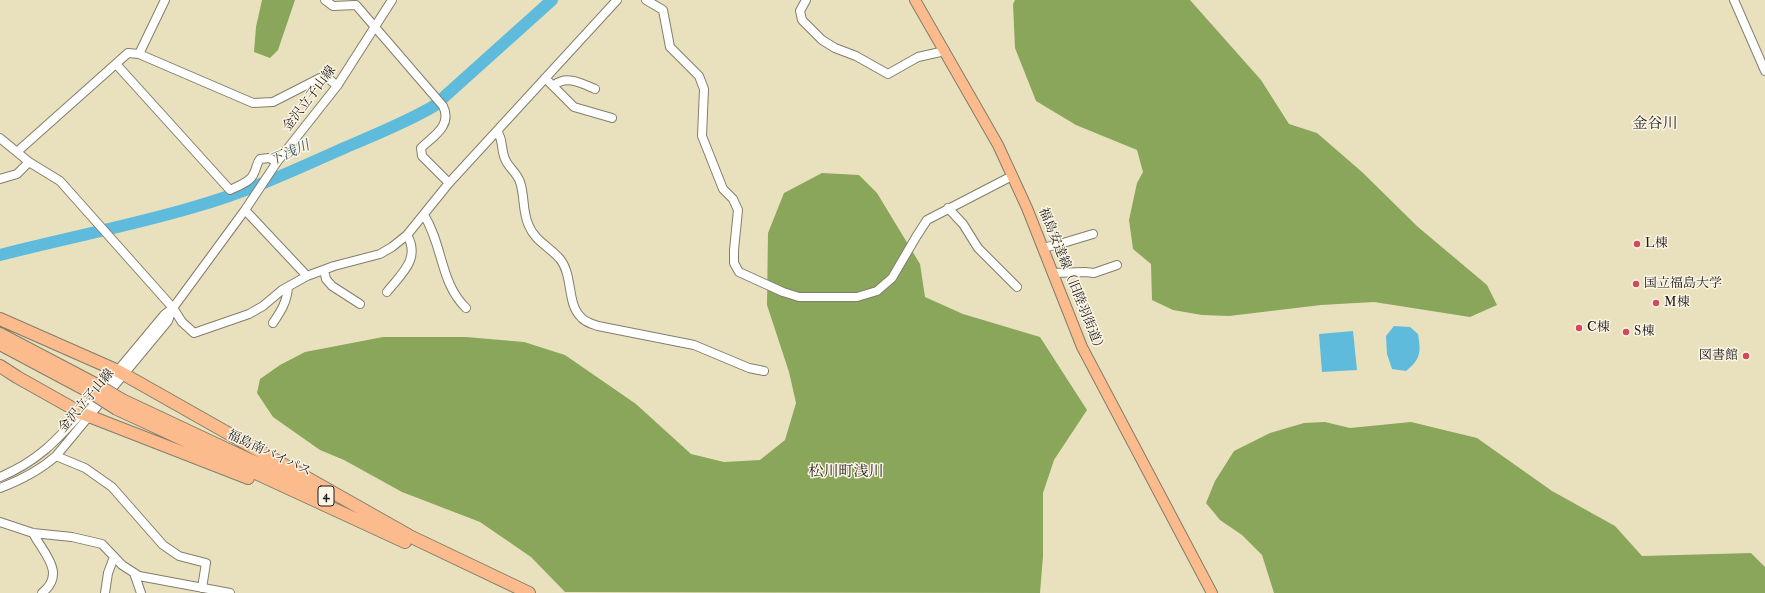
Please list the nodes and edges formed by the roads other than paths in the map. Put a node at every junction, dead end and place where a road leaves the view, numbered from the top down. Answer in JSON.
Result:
{"nodes":[{"id":1,"x":165,"y":0,"type":"edge"},
{"id":2,"x":325,"y":0,"type":"edge"},
{"id":3,"x":392,"y":0,"type":"edge"},
{"id":4,"x":617,"y":0,"type":"edge"},
{"id":5,"x":646,"y":0,"type":"edge"},
{"id":6,"x":806,"y":0,"type":"edge"},
{"id":7,"x":915,"y":0,"type":"edge"},
{"id":8,"x":1734,"y":0,"type":"edge"},
{"id":9,"x":374,"y":28,"type":"junction"},
{"id":10,"x":945,"y":51,"type":"junction"},
{"id":11,"x":139,"y":54,"type":"junction"},
{"id":12,"x":116,"y":64,"type":"junction"},
{"id":13,"x":1765,"y":71,"type":"edge"},
{"id":14,"x":545,"y":78,"type":"junction"},
{"id":15,"x":554,"y":85,"type":"junction"},
{"id":16,"x":337,"y":86,"type":"junction"},
{"id":17,"x":595,"y":89,"type":"dead end"},
{"id":18,"x":612,"y":118,"type":"dead end"},
{"id":19,"x":497,"y":130,"type":"junction"},
{"id":20,"x":0,"y":138,"type":"edge"},
{"id":21,"x":18,"y":151,"type":"junction"},
{"id":22,"x":29,"y":162,"type":"junction"},
{"id":23,"x":275,"y":165,"type":"junction"},
{"id":24,"x":1012,"y":176,"type":"junction"},
{"id":25,"x":0,"y":179,"type":"edge"},
{"id":26,"x":449,"y":183,"type":"junction"},
{"id":27,"x":948,"y":208,"type":"junction"},
{"id":28,"x":245,"y":210,"type":"junction"},
{"id":29,"x":424,"y":215,"type":"junction"},
{"id":30,"x":1093,"y":234,"type":"dead end"},
{"id":31,"x":407,"y":235,"type":"junction"},
{"id":32,"x":1043,"y":248,"type":"junction"},
{"id":33,"x":1117,"y":266,"type":"dead end"},
{"id":34,"x":324,"y":270,"type":"junction"},
{"id":35,"x":1052,"y":273,"type":"junction"},
{"id":36,"x":307,"y":276,"type":"junction"},
{"id":37,"x":288,"y":287,"type":"junction"},
{"id":38,"x":1017,"y":287,"type":"dead end"},
{"id":39,"x":387,"y":292,"type":"dead end"},
{"id":40,"x":360,"y":304,"type":"dead end"},
{"id":41,"x":173,"y":308,"type":"junction"},
{"id":42,"x":466,"y":308,"type":"dead end"},
{"id":43,"x":0,"y":319,"type":"edge"},
{"id":44,"x":273,"y":323,"type":"dead end"},
{"id":45,"x":0,"y":334,"type":"edge"},
{"id":46,"x":0,"y":344,"type":"edge"},
{"id":47,"x":0,"y":366,"type":"edge"},
{"id":48,"x":764,"y":371,"type":"dead end"},
{"id":49,"x":122,"y":373,"type":"junction"},
{"id":50,"x":94,"y":389,"type":"junction"},
{"id":51,"x":120,"y":405,"type":"junction"},
{"id":52,"x":85,"y":415,"type":"junction"},
{"id":53,"x":56,"y":456,"type":"junction"},
{"id":54,"x":0,"y":476,"type":"edge"},
{"id":55,"x":0,"y":488,"type":"edge"},
{"id":56,"x":0,"y":522,"type":"edge"},
{"id":57,"x":384,"y":531,"type":"junction"},
{"id":58,"x":33,"y":533,"type":"junction"},
{"id":59,"x":408,"y":535,"type":"junction"},
{"id":60,"x":114,"y":557,"type":"junction"},
{"id":61,"x":134,"y":573,"type":"junction"},
{"id":62,"x":202,"y":588,"type":"junction"},
{"id":63,"x":42,"y":593,"type":"edge"},
{"id":64,"x":105,"y":593,"type":"edge"},
{"id":65,"x":141,"y":593,"type":"edge"},
{"id":66,"x":230,"y":593,"type":"edge"},
{"id":67,"x":510,"y":593,"type":"edge"},
{"id":68,"x":530,"y":593,"type":"edge"},
{"id":69,"x":1212,"y":593,"type":"edge"}],
"edges":[{"from":1,"to":11,"type":"street"},
{"from":2,"to":9,"type":"street"},
{"from":3,"to":9,"type":"street","name":"金沢立子山線"},
{"from":4,"to":14,"type":"street"},
{"from":5,"to":27,"type":"street"},
{"from":6,"to":10,"type":"street"},
{"from":7,"to":10,"type":"main road","name":"福島安達線（旧陸羽街道）"},
{"from":8,"to":13,"type":"street"},
{"from":9,"to":16,"type":"street","name":"金沢立子山線"},
{"from":9,"to":26,"type":"street"},
{"from":10,"to":24,"type":"main road","name":"福島安達線（旧陸羽街道）"},
{"from":11,"to":12,"type":"street"},
{"from":11,"to":16,"type":"street"},
{"from":12,"to":21,"type":"street"},
{"from":12,"to":23,"type":"street"},
{"from":14,"to":15,"type":"street"},
{"from":14,"to":19,"type":"street"},
{"from":15,"to":17,"type":"street"},
{"from":15,"to":18,"type":"street"},
{"from":16,"to":23,"type":"street","name":"金沢立子山線"},
{"from":19,"to":26,"type":"street"},
{"from":19,"to":48,"type":"street"},
{"from":20,"to":21,"type":"street"},
{"from":21,"to":22,"type":"street"},
{"from":22,"to":25,"type":"street"},
{"from":22,"to":41,"type":"street"},
{"from":23,"to":28,"type":"street","name":"金沢立子山線"},
{"from":24,"to":27,"type":"street"},
{"from":24,"to":32,"type":"main road","name":"福島安達線（旧陸羽街道）"},
{"from":26,"to":29,"type":"street"},
{"from":27,"to":38,"type":"street"},
{"from":28,"to":36,"type":"street"},
{"from":28,"to":41,"type":"street","name":"金沢立子山線"},
{"from":29,"to":31,"type":"street"},
{"from":29,"to":42,"type":"street"},
{"from":30,"to":32,"type":"street"},
{"from":31,"to":34,"type":"street"},
{"from":31,"to":39,"type":"street"},
{"from":32,"to":35,"type":"main road","name":"福島安達線（旧陸羽街道）"},
{"from":33,"to":35,"type":"street"},
{"from":34,"to":36,"type":"street"},
{"from":34,"to":40,"type":"street"},
{"from":35,"to":69,"type":"main road","name":"福島安達線（旧陸羽街道）"},
{"from":36,"to":37,"type":"street"},
{"from":37,"to":41,"type":"street"},
{"from":37,"to":44,"type":"street"},
{"from":41,"to":49,"type":"street","name":"金沢立子山線"},
{"from":43,"to":49,"type":"highway"},
{"from":45,"to":50,"type":"highway","name":"福島南バイパス","number":"4"},
{"from":46,"to":50,"type":"highway","name":"福島南バイパス","number":"4"},
{"from":47,"to":52,"type":"highway"},
{"from":49,"to":52,"type":"street","name":"金沢立子山線"},
{"from":49,"to":59,"type":"highway"},
{"from":50,"to":51,"type":"highway","name":"福島南バイパス","number":"4","bridge":true},
{"from":51,"to":57,"type":"highway","name":"福島南バイパス","number":"4"},
{"from":51,"to":59,"type":"highway","name":"福島南バイパス","number":"4"},
{"from":52,"to":53,"type":"street","name":"金沢立子山線"},
{"from":52,"to":54,"type":"street","name":"金沢立子山線"},
{"from":52,"to":57,"type":"highway"},
{"from":53,"to":55,"type":"street","name":"金沢立子山線"},
{"from":53,"to":62,"type":"street"},
{"from":56,"to":58,"type":"street"},
{"from":57,"to":67,"type":"highway","name":"福島南バイパス","number":"4"},
{"from":58,"to":60,"type":"street"},
{"from":58,"to":63,"type":"street"},
{"from":59,"to":68,"type":"highway","name":"福島南バイパス","number":"4"},
{"from":60,"to":61,"type":"street"},
{"from":60,"to":64,"type":"street"},
{"from":61,"to":62,"type":"street"},
{"from":61,"to":65,"type":"street"},
{"from":62,"to":66,"type":"street"}]}
